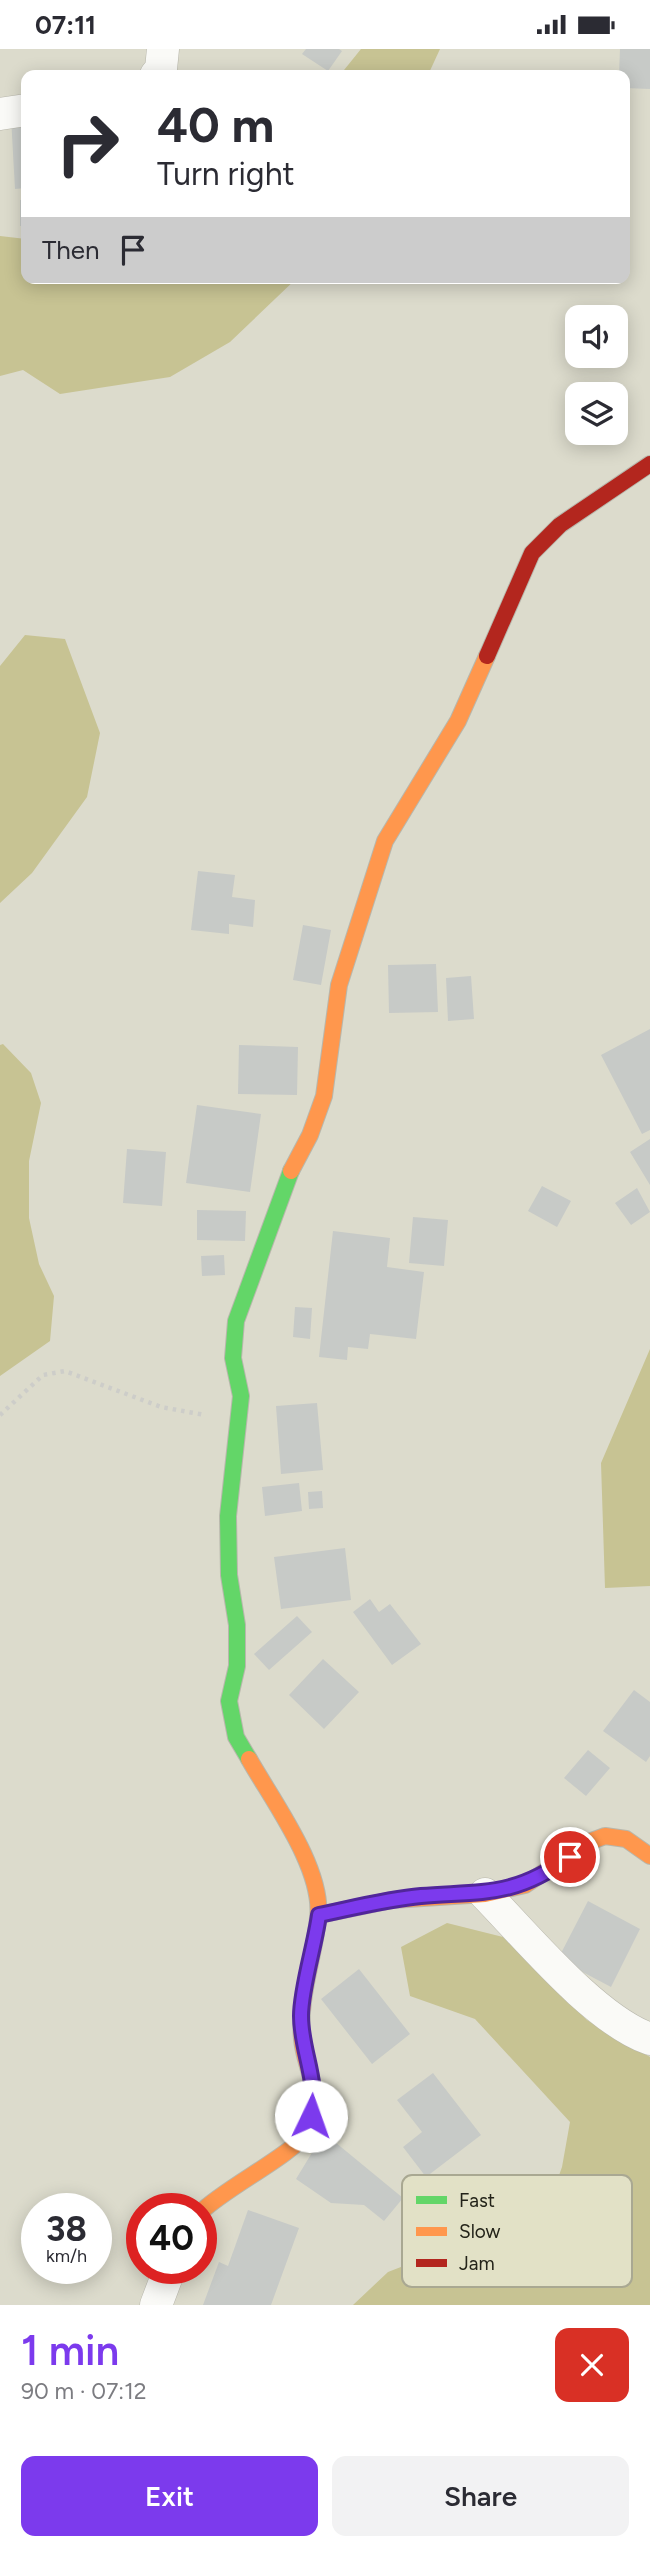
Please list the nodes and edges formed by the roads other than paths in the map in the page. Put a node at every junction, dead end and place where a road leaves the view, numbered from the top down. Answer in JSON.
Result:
{"nodes":[{"id":1,"x":163,"y":49,"type":"edge"},
{"id":2,"x":160,"y":70,"type":"edge"},
{"id":3,"x":21,"y":111,"type":"edge"},
{"id":4,"x":0,"y":114,"type":"edge"},
{"id":5,"x":650,"y":464,"type":"edge"},
{"id":6,"x":650,"y":1856,"type":"edge"},
{"id":7,"x":485,"y":1894,"type":"junction"},
{"id":8,"x":319,"y":1915,"type":"junction"},
{"id":9,"x":650,"y":2039,"type":"edge"},
{"id":10,"x":217,"y":2196,"type":"edge"},
{"id":11,"x":164,"y":2284,"type":"edge"},
{"id":12,"x":156,"y":2305,"type":"edge"}],
"edges":[{"from":1,"to":2,"type":"street"},
{"from":3,"to":4,"type":"street"},
{"from":5,"to":8,"type":"street"},
{"from":6,"to":7,"type":"street"},
{"from":7,"to":8,"type":"street"},
{"from":7,"to":9,"type":"street"},
{"from":8,"to":10,"type":"street"},
{"from":11,"to":12,"type":"street"}]}
